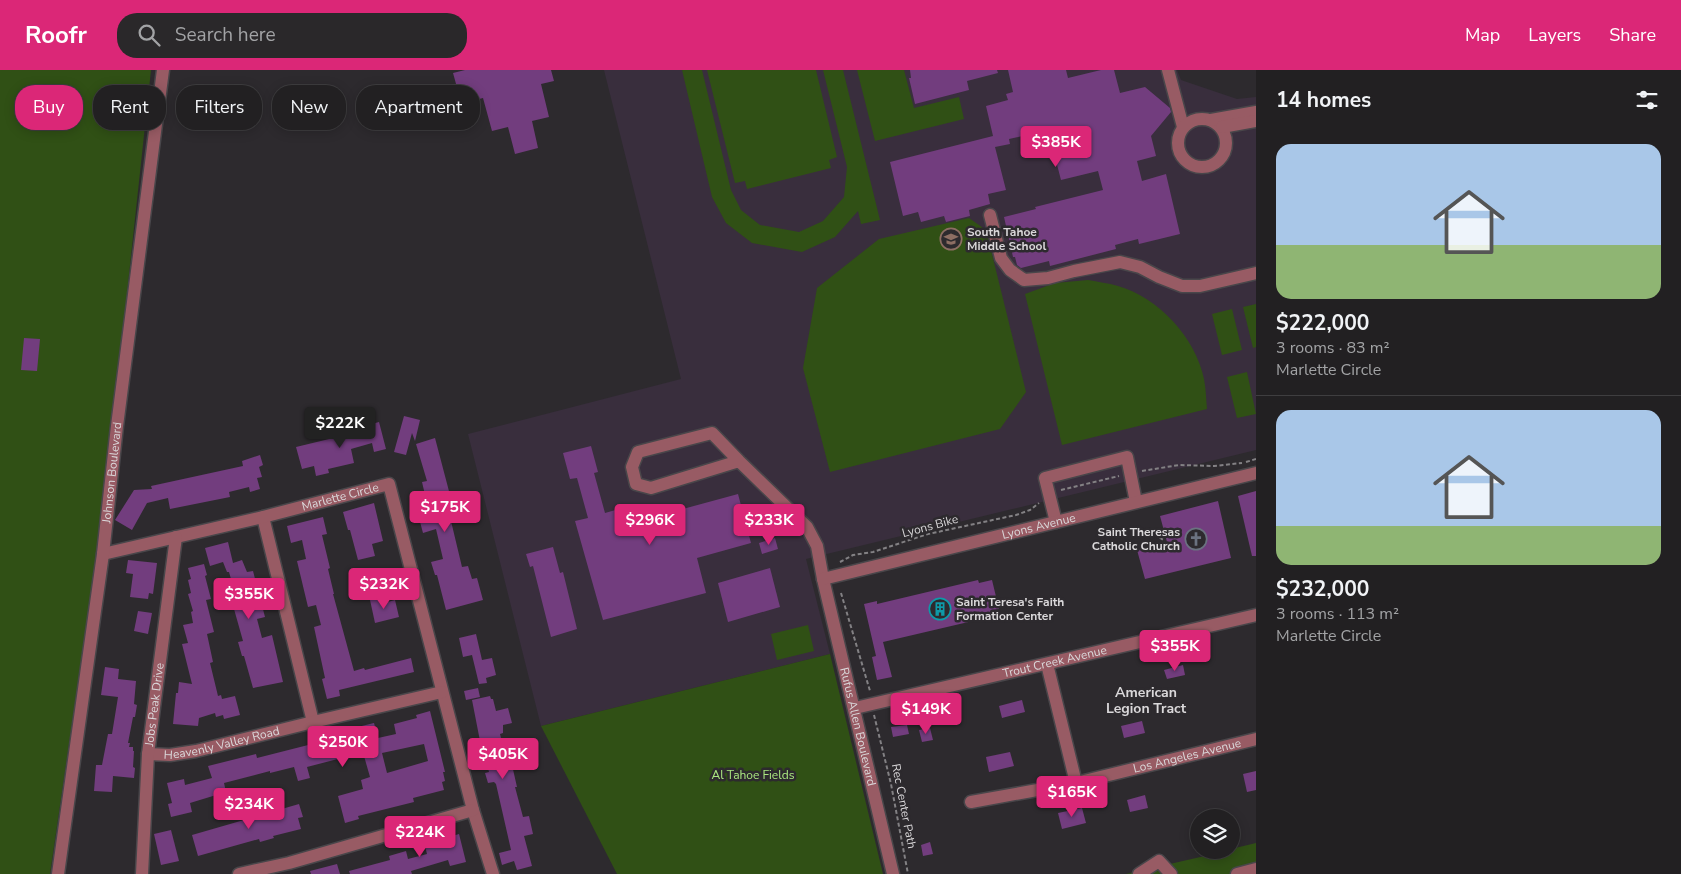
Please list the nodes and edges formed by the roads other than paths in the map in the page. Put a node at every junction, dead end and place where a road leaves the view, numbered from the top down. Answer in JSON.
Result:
{"nodes":[{"id":1,"x":163,"y":70,"type":"edge"},
{"id":2,"x":1168,"y":70,"type":"edge"},
{"id":3,"x":1256,"y":112,"type":"edge"},
{"id":4,"x":1211,"y":120,"type":"junction"},
{"id":5,"x":1256,"y":121,"type":"edge"},
{"id":6,"x":1183,"y":127,"type":"junction"},
{"id":7,"x":1222,"y":127,"type":"junction"},
{"id":8,"x":990,"y":215,"type":"dead end"},
{"id":9,"x":1256,"y":273,"type":"edge"},
{"id":10,"x":738,"y":461,"type":"junction"},
{"id":11,"x":1256,"y":474,"type":"edge"},
{"id":12,"x":1136,"y":502,"type":"junction"},
{"id":13,"x":263,"y":517,"type":"junction"},
{"id":14,"x":1056,"y":522,"type":"junction"},
{"id":15,"x":176,"y":536,"type":"junction"},
{"id":16,"x":103,"y":554,"type":"junction"},
{"id":17,"x":823,"y":579,"type":"junction"},
{"id":18,"x":1256,"y":615,"type":"edge"},
{"id":19,"x":1047,"y":664,"type":"junction"},
{"id":20,"x":442,"y":692,"type":"junction"},
{"id":21,"x":855,"y":708,"type":"junction"},
{"id":22,"x":313,"y":722,"type":"junction"},
{"id":23,"x":1256,"y":739,"type":"edge"},
{"id":24,"x":148,"y":754,"type":"junction"},
{"id":25,"x":1076,"y":783,"type":"junction"},
{"id":26,"x":971,"y":802,"type":"dead end"},
{"id":27,"x":473,"y":810,"type":"junction"},
{"id":28,"x":1256,"y":869,"type":"edge"},
{"id":29,"x":58,"y":874,"type":"edge"},
{"id":30,"x":142,"y":874,"type":"edge"},
{"id":31,"x":239,"y":874,"type":"edge"},
{"id":32,"x":493,"y":874,"type":"edge"},
{"id":33,"x":892,"y":874,"type":"edge"},
{"id":34,"x":1139,"y":874,"type":"edge"},
{"id":35,"x":1171,"y":874,"type":"edge"},
{"id":36,"x":1237,"y":874,"type":"edge"}],
"edges":[{"from":1,"to":16,"type":"street","name":"Johnson Boulevard"},
{"from":2,"to":6,"type":"street"},
{"from":3,"to":4,"type":"street"},
{"from":4,"to":6,"type":"street"},
{"from":4,"to":7,"type":"street"},
{"from":5,"to":7,"type":"street"},
{"from":6,"to":7,"type":"street"},
{"from":8,"to":9,"type":"street"},
{"from":10,"to":10,"type":"street","name":"Rufus Allen Boulevard"},
{"from":10,"to":17,"type":"street","name":"Rufus Allen Boulevard"},
{"from":11,"to":12,"type":"street","name":"Lyons Avenue"},
{"from":12,"to":14,"type":"street","name":"Lyons Avenue"},
{"from":12,"to":14,"type":"street"},
{"from":13,"to":15,"type":"street","name":"Marlette Circle"},
{"from":13,"to":20,"type":"street","name":"Marlette Circle"},
{"from":13,"to":22,"type":"street"},
{"from":14,"to":17,"type":"street","name":"Lyons Avenue"},
{"from":15,"to":16,"type":"street","name":"Marlette Circle"},
{"from":15,"to":24,"type":"street","name":"Jobs Peak Drive"},
{"from":16,"to":29,"type":"street","name":"Johnson Boulevard"},
{"from":17,"to":21,"type":"street","name":"Rufus Allen Boulevard"},
{"from":18,"to":19,"type":"street","name":"Trout Creek Avenue"},
{"from":19,"to":21,"type":"street","name":"Trout Creek Avenue"},
{"from":19,"to":25,"type":"street"},
{"from":20,"to":22,"type":"street","name":"Heavenly Valley Road"},
{"from":20,"to":27,"type":"street","name":"Marlette Circle"},
{"from":21,"to":33,"type":"street","name":"Rufus Allen Boulevard"},
{"from":22,"to":24,"type":"street","name":"Heavenly Valley Road"},
{"from":23,"to":25,"type":"street","name":"Los Angeles Avenue"},
{"from":24,"to":30,"type":"street","name":"Jobs Peak Drive"},
{"from":25,"to":26,"type":"street","name":"Los Angeles Avenue"},
{"from":27,"to":31,"type":"street"},
{"from":27,"to":32,"type":"street","name":"Marlette Circle"},
{"from":28,"to":36,"type":"street"},
{"from":34,"to":35,"type":"street"}]}
